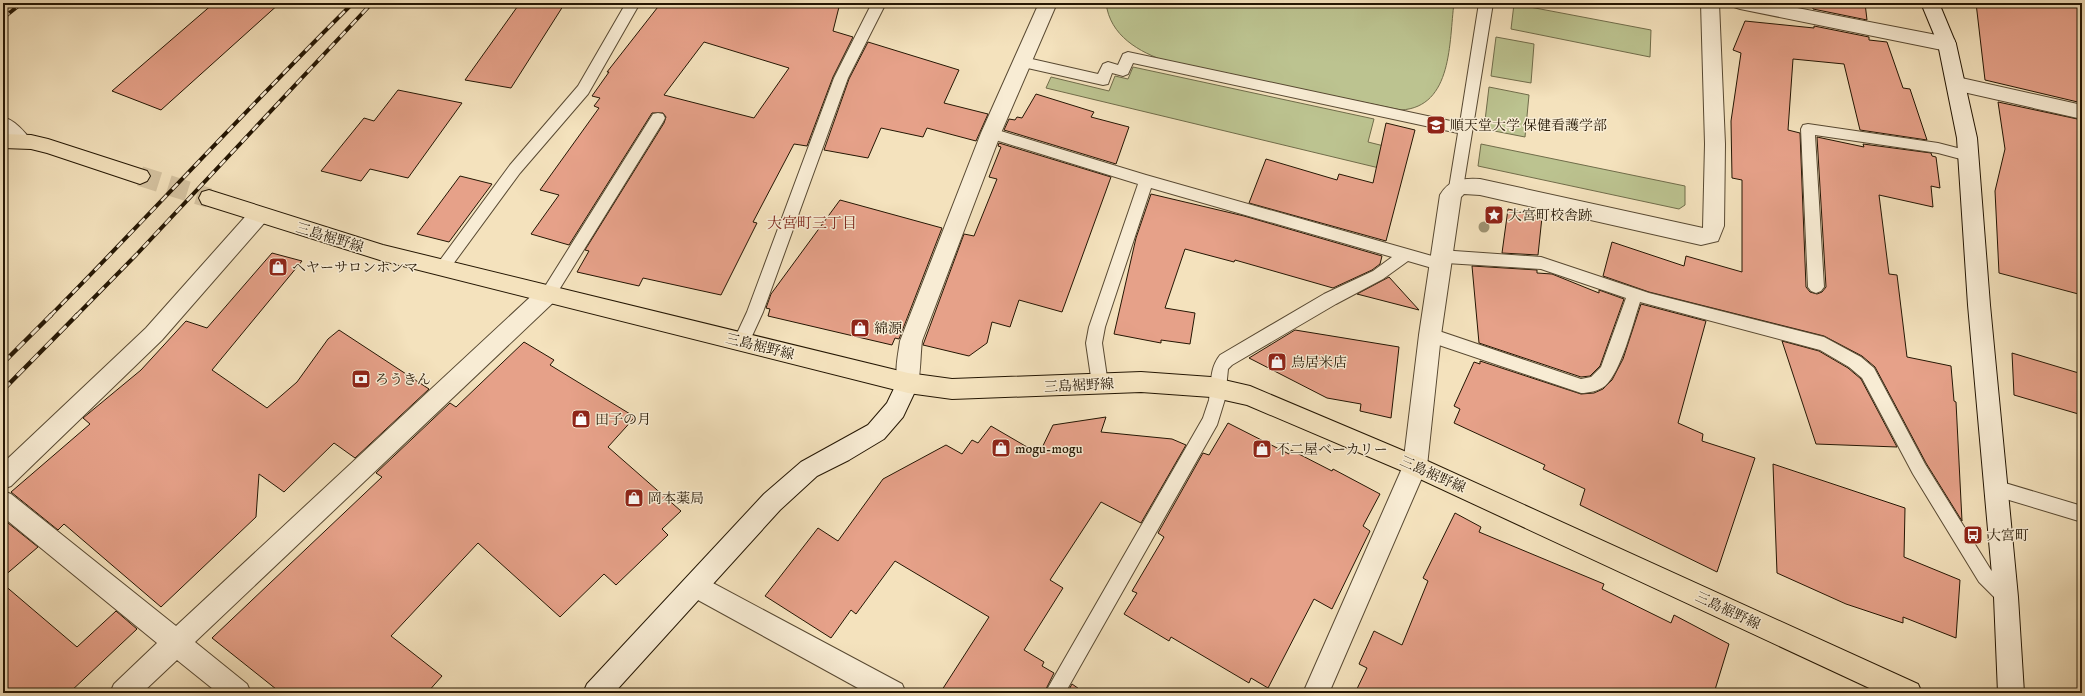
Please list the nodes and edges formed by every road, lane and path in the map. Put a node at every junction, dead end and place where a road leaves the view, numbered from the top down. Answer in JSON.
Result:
{"nodes":[{"id":1,"x":633,"y":3,"type":"edge"},
{"id":2,"x":879,"y":3,"type":"edge"},
{"id":3,"x":1048,"y":3,"type":"edge"},
{"id":4,"x":1486,"y":3,"type":"edge"},
{"id":5,"x":1710,"y":3,"type":"edge"},
{"id":6,"x":1740,"y":3,"type":"edge"},
{"id":7,"x":1930,"y":3,"type":"edge"},
{"id":8,"x":1947,"y":44,"type":"junction"},
{"id":9,"x":1023,"y":62,"type":"junction"},
{"id":10,"x":1957,"y":84,"type":"junction"},
{"id":11,"x":2082,"y":112,"type":"edge"},
{"id":12,"x":658,"y":118,"type":"dead end"},
{"id":13,"x":3,"y":124,"type":"edge"},
{"id":14,"x":1465,"y":129,"type":"junction"},
{"id":15,"x":991,"y":134,"type":"junction"},
{"id":16,"x":12,"y":141,"type":"edge"},
{"id":17,"x":1968,"y":156,"type":"junction"},
{"id":18,"x":140,"y":176,"type":"tunnel mouth"},
{"id":19,"x":1146,"y":181,"type":"junction"},
{"id":20,"x":1456,"y":188,"type":"junction"},
{"id":21,"x":209,"y":198,"type":"tunnel mouth"},
{"id":22,"x":259,"y":215,"type":"junction"},
{"id":23,"x":1406,"y":255,"type":"junction"},
{"id":24,"x":1440,"y":260,"type":"junction"},
{"id":25,"x":444,"y":267,"type":"junction"},
{"id":26,"x":1816,"y":287,"type":"dead end"},
{"id":27,"x":549,"y":292,"type":"junction"},
{"id":28,"x":1635,"y":294,"type":"junction"},
{"id":29,"x":1430,"y":335,"type":"junction"},
{"id":30,"x":741,"y":342,"type":"junction"},
{"id":31,"x":908,"y":383,"type":"junction"},
{"id":32,"x":1100,"y":384,"type":"junction"},
{"id":33,"x":1217,"y":388,"type":"junction"},
{"id":34,"x":1415,"y":466,"type":"junction"},
{"id":35,"x":3,"y":478,"type":"edge"},
{"id":36,"x":1995,"y":488,"type":"junction"},
{"id":37,"x":3,"y":502,"type":"edge"},
{"id":38,"x":2082,"y":514,"type":"edge"},
{"id":39,"x":696,"y":586,"type":"junction"},
{"id":40,"x":2006,"y":597,"type":"junction"},
{"id":41,"x":176,"y":643,"type":"junction"},
{"id":42,"x":123,"y":693,"type":"edge"},
{"id":43,"x":238,"y":693,"type":"edge"},
{"id":44,"x":596,"y":693,"type":"edge"},
{"id":45,"x":893,"y":693,"type":"edge"},
{"id":46,"x":1054,"y":693,"type":"edge"},
{"id":47,"x":1316,"y":693,"type":"edge"},
{"id":48,"x":1908,"y":693,"type":"edge"},
{"id":49,"x":2011,"y":693,"type":"edge"}],
"edges":[{"from":1,"to":25,"type":"lane"},
{"from":2,"to":30,"type":"lane"},
{"from":3,"to":9,"type":"street"},
{"from":4,"to":14,"type":"lane"},
{"from":5,"to":20,"type":"street"},
{"from":6,"to":8,"type":"street"},
{"from":7,"to":8,"type":"street"},
{"from":8,"to":10,"type":"street"},
{"from":9,"to":14,"type":"lane"},
{"from":9,"to":15,"type":"street"},
{"from":10,"to":11,"type":"street"},
{"from":10,"to":17,"type":"street"},
{"from":12,"to":27,"type":"lane"},
{"from":13,"to":16,"type":"street"},
{"from":14,"to":20,"type":"lane"},
{"from":15,"to":19,"type":"lane"},
{"from":15,"to":31,"type":"street"},
{"from":16,"to":18,"type":"main road"},
{"from":17,"to":26,"type":"lane"},
{"from":17,"to":36,"type":"street"},
{"from":19,"to":23,"type":"lane"},
{"from":19,"to":32,"type":"lane"},
{"from":20,"to":24,"type":"street"},
{"from":21,"to":22,"type":"main road","name":"三島裾野線"},
{"from":22,"to":25,"type":"main road","name":"三島裾野線"},
{"from":22,"to":35,"type":"street"},
{"from":23,"to":24,"type":"lane"},
{"from":23,"to":33,"type":"lane"},
{"from":24,"to":28,"type":"lane"},
{"from":24,"to":29,"type":"street"},
{"from":25,"to":27,"type":"main road","name":"三島裾野線"},
{"from":27,"to":30,"type":"main road","name":"三島裾野線"},
{"from":27,"to":41,"type":"street"},
{"from":28,"to":29,"type":"lane"},
{"from":28,"to":40,"type":"lane"},
{"from":29,"to":34,"type":"street"},
{"from":30,"to":31,"type":"main road","name":"三島裾野線"},
{"from":31,"to":32,"type":"main road","name":"三島裾野線"},
{"from":31,"to":39,"type":"street"},
{"from":32,"to":33,"type":"main road","name":"三島裾野線"},
{"from":33,"to":34,"type":"main road","name":"三島裾野線"},
{"from":33,"to":46,"type":"lane"},
{"from":34,"to":47,"type":"street"},
{"from":34,"to":48,"type":"main road","name":"三島裾野線"},
{"from":36,"to":38,"type":"lane"},
{"from":36,"to":40,"type":"street"},
{"from":37,"to":41,"type":"street"},
{"from":39,"to":44,"type":"street"},
{"from":39,"to":45,"type":"street"},
{"from":40,"to":49,"type":"street"},
{"from":41,"to":42,"type":"street"},
{"from":41,"to":43,"type":"street"}]}
